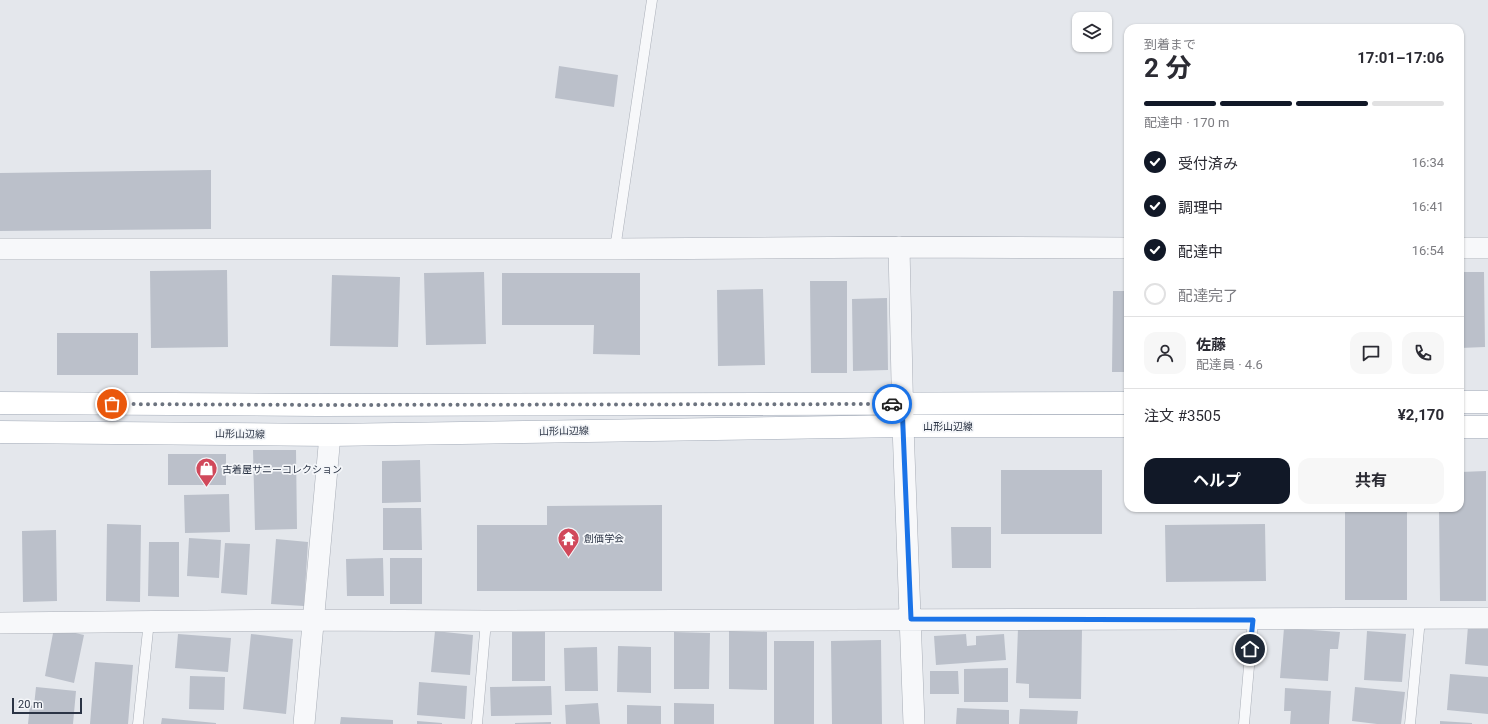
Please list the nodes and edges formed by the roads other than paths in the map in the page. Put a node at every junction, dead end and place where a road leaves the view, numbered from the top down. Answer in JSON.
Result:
{"nodes":[{"id":1,"x":652,"y":0,"type":"edge"},
{"id":2,"x":898,"y":247,"type":"junction"},
{"id":3,"x":1124,"y":248,"type":"edge"},
{"id":4,"x":1464,"y":248,"type":"edge"},
{"id":5,"x":1488,"y":248,"type":"edge"},
{"id":6,"x":0,"y":249,"type":"edge"},
{"id":7,"x":615,"y":249,"type":"junction"},
{"id":8,"x":1464,"y":402,"type":"edge"},
{"id":9,"x":1488,"y":402,"type":"edge"},
{"id":10,"x":0,"y":403,"type":"edge"},
{"id":11,"x":1124,"y":403,"type":"edge"},
{"id":12,"x":902,"y":415,"type":"junction"},
{"id":13,"x":1124,"y":426,"type":"edge"},
{"id":14,"x":1464,"y":427,"type":"edge"},
{"id":15,"x":1488,"y":427,"type":"edge"},
{"id":16,"x":0,"y":432,"type":"edge"},
{"id":17,"x":330,"y":435,"type":"junction"},
{"id":18,"x":1488,"y":618,"type":"edge"},
{"id":19,"x":911,"y":619,"type":"junction"},
{"id":20,"x":1420,"y":619,"type":"junction"},
{"id":21,"x":313,"y":620,"type":"junction"},
{"id":22,"x":1253,"y":620,"type":"junction"},
{"id":23,"x":149,"y":621,"type":"junction"},
{"id":24,"x":486,"y":621,"type":"junction"},
{"id":25,"x":0,"y":623,"type":"edge"},
{"id":26,"x":138,"y":724,"type":"edge"},
{"id":27,"x":304,"y":724,"type":"edge"},
{"id":28,"x":477,"y":724,"type":"edge"},
{"id":29,"x":914,"y":724,"type":"edge"},
{"id":30,"x":1244,"y":724,"type":"edge"},
{"id":31,"x":1410,"y":724,"type":"edge"}],
"edges":[{"from":1,"to":7,"type":"lane"},
{"from":2,"to":3,"type":"street"},
{"from":2,"to":7,"type":"street"},
{"from":2,"to":12,"type":"street"},
{"from":4,"to":5,"type":"street"},
{"from":6,"to":7,"type":"street"},
{"from":8,"to":9,"type":"main road"},
{"from":10,"to":12,"type":"main road","name":"山形山辺線"},
{"from":11,"to":12,"type":"main road","name":"山形山辺線"},
{"from":12,"to":13,"type":"main road","name":"山形山辺線"},
{"from":12,"to":17,"type":"main road","name":"山形山辺線"},
{"from":12,"to":19,"type":"street"},
{"from":14,"to":15,"type":"main road"},
{"from":16,"to":17,"type":"main road","name":"山形山辺線"},
{"from":17,"to":21,"type":"street"},
{"from":18,"to":20,"type":"street"},
{"from":19,"to":22,"type":"street"},
{"from":19,"to":24,"type":"street"},
{"from":19,"to":29,"type":"street"},
{"from":20,"to":22,"type":"street"},
{"from":20,"to":31,"type":"lane"},
{"from":21,"to":23,"type":"street"},
{"from":21,"to":24,"type":"street"},
{"from":21,"to":27,"type":"street"},
{"from":22,"to":30,"type":"lane"},
{"from":23,"to":25,"type":"street"},
{"from":23,"to":26,"type":"lane"},
{"from":24,"to":28,"type":"lane"}]}
